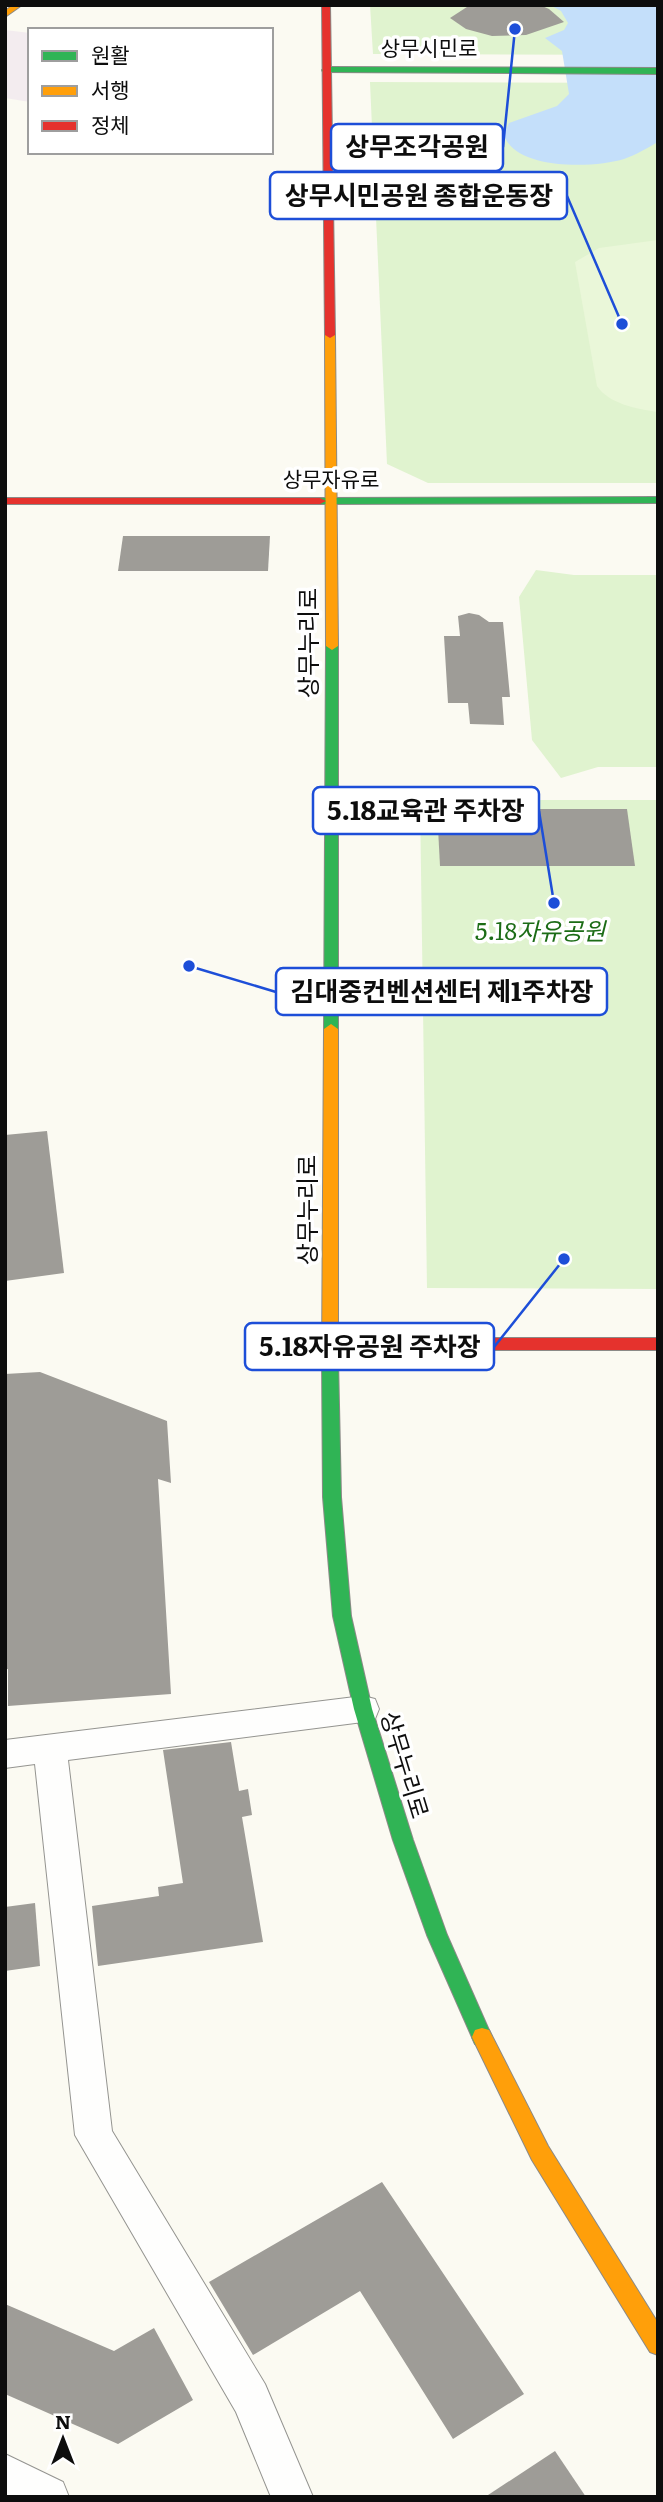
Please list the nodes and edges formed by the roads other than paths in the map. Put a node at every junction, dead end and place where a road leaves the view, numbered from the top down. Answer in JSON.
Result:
{"nodes":[{"id":1,"x":18,"y":5,"type":"edge"},
{"id":2,"x":326,"y":5,"type":"edge"},
{"id":3,"x":5,"y":15,"type":"edge"},
{"id":4,"x":326,"y":70,"type":"junction"},
{"id":5,"x":658,"y":71,"type":"edge"},
{"id":6,"x":658,"y":500,"type":"edge"},
{"id":7,"x":5,"y":502,"type":"edge"},
{"id":8,"x":332,"y":509,"type":"junction"},
{"id":9,"x":658,"y":516,"type":"edge"},
{"id":10,"x":5,"y":517,"type":"edge"},
{"id":11,"x":658,"y":1344,"type":"edge"},
{"id":12,"x":330,"y":1345,"type":"junction"},
{"id":13,"x":363,"y":1709,"type":"junction"},
{"id":14,"x":50,"y":1750,"type":"junction"},
{"id":15,"x":5,"y":1754,"type":"edge"},
{"id":16,"x":658,"y":2344,"type":"edge"},
{"id":17,"x":5,"y":2475,"type":"edge"},
{"id":18,"x":48,"y":2497,"type":"edge"},
{"id":19,"x":292,"y":2497,"type":"edge"}],
"edges":[{"from":1,"to":3,"type":"street"},
{"from":2,"to":4,"type":"street","name":"상무누리로"},
{"from":4,"to":5,"type":"street","name":"상무시민로"},
{"from":4,"to":8,"type":"street","name":"상무누리로"},
{"from":6,"to":8,"type":"street","name":"상무자유로"},
{"from":7,"to":8,"type":"street","name":"상무자유로"},
{"from":8,"to":9,"type":"street","name":"상무자유로"},
{"from":8,"to":10,"type":"street","name":"상무자유로"},
{"from":8,"to":12,"type":"street","name":"상무누리로"},
{"from":11,"to":12,"type":"street"},
{"from":12,"to":13,"type":"street","name":"상무누리로"},
{"from":13,"to":14,"type":"street"},
{"from":13,"to":16,"type":"street","name":"상무누리로"},
{"from":14,"to":15,"type":"street"},
{"from":14,"to":19,"type":"street"},
{"from":17,"to":18,"type":"street"}]}
